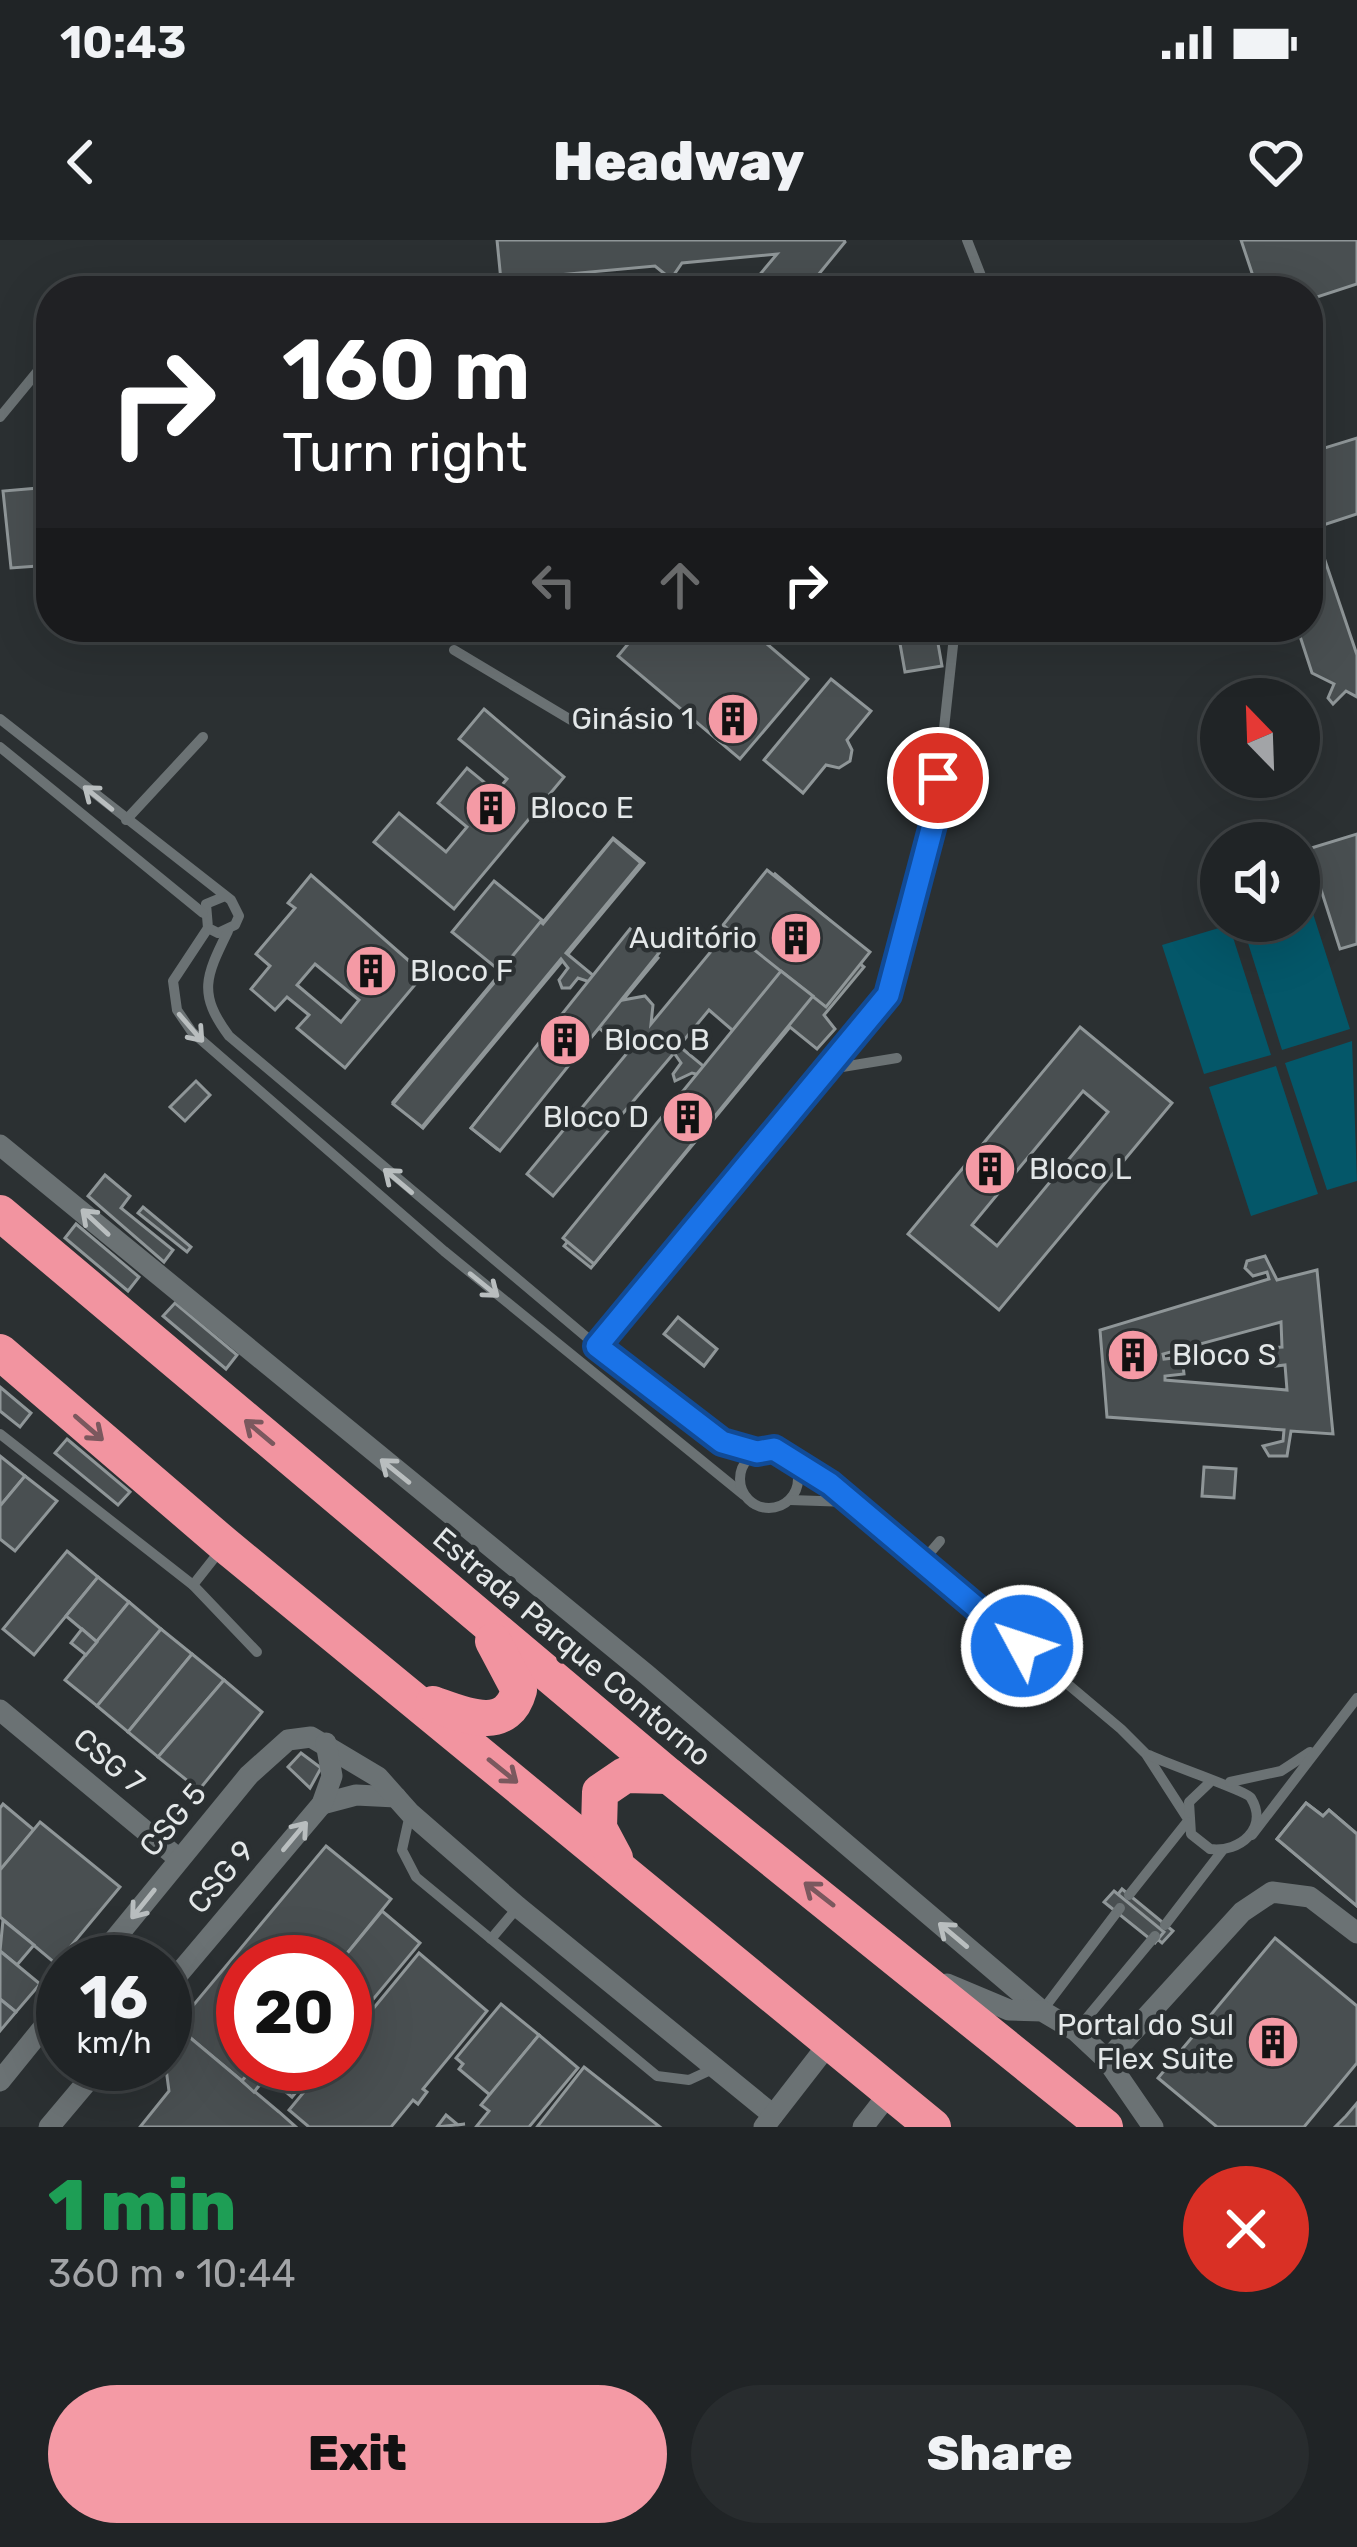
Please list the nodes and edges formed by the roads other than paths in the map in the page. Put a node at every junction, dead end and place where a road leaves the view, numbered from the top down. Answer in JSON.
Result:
{"nodes":[{"id":1,"x":967,"y":240,"type":"edge"},
{"id":2,"x":981,"y":276,"type":"edge"},
{"id":3,"x":36,"y":373,"type":"edge"},
{"id":4,"x":0,"y":417,"type":"edge"},
{"id":5,"x":953,"y":642,"type":"edge"},
{"id":6,"x":454,"y":650,"type":"dead end"},
{"id":7,"x":0,"y":719,"type":"edge"},
{"id":8,"x":571,"y":719,"type":"dead end"},
{"id":9,"x":203,"y":737,"type":"dead end"},
{"id":10,"x":0,"y":747,"type":"edge"},
{"id":11,"x":126,"y":820,"type":"junction"},
{"id":12,"x":223,"y":897,"type":"junction"},
{"id":13,"x":203,"y":913,"type":"junction"},
{"id":14,"x":208,"y":928,"type":"junction"},
{"id":15,"x":228,"y":931,"type":"junction"},
{"id":16,"x":897,"y":1058,"type":"dead end"},
{"id":17,"x":830,"y":1069,"type":"junction"},
{"id":18,"x":0,"y":1145,"type":"edge"},
{"id":19,"x":5,"y":1214,"type":"edge"},
{"id":20,"x":597,"y":1346,"type":"junction"},
{"id":21,"x":0,"y":1352,"type":"edge"},
{"id":22,"x":0,"y":1434,"type":"edge"},
{"id":23,"x":757,"y":1452,"type":"junction"},
{"id":24,"x":789,"y":1456,"type":"junction"},
{"id":25,"x":744,"y":1495,"type":"junction"},
{"id":26,"x":790,"y":1500,"type":"junction"},
{"id":27,"x":853,"y":1503,"type":"junction"},
{"id":28,"x":940,"y":1541,"type":"dead end"},
{"id":29,"x":225,"y":1545,"type":"junction"},
{"id":30,"x":922,"y":1562,"type":"junction"},
{"id":31,"x":193,"y":1586,"type":"junction"},
{"id":32,"x":476,"y":1616,"type":"junction"},
{"id":33,"x":257,"y":1652,"type":"dead end"},
{"id":34,"x":412,"y":1697,"type":"junction"},
{"id":35,"x":1357,"y":1698,"type":"edge"},
{"id":36,"x":0,"y":1710,"type":"edge"},
{"id":37,"x":319,"y":1740,"type":"junction"},
{"id":38,"x":1317,"y":1746,"type":"junction"},
{"id":39,"x":1146,"y":1754,"type":"junction"},
{"id":40,"x":669,"y":1776,"type":"junction"},
{"id":41,"x":1230,"y":1782,"type":"junction"},
{"id":42,"x":1209,"y":1783,"type":"junction"},
{"id":43,"x":398,"y":1800,"type":"junction"},
{"id":44,"x":322,"y":1804,"type":"junction"},
{"id":45,"x":1187,"y":1819,"type":"junction"},
{"id":46,"x":1250,"y":1837,"type":"junction"},
{"id":47,"x":1222,"y":1851,"type":"junction"},
{"id":48,"x":179,"y":1859,"type":"junction"},
{"id":49,"x":621,"y":1868,"type":"junction"},
{"id":50,"x":1129,"y":1895,"type":"dead end"},
{"id":51,"x":518,"y":1907,"type":"junction"},
{"id":52,"x":1120,"y":1908,"type":"dead end"},
{"id":53,"x":1166,"y":1925,"type":"dead end"},
{"id":54,"x":1357,"y":1933,"type":"edge"},
{"id":55,"x":118,"y":1935,"type":"edge"},
{"id":56,"x":1154,"y":1936,"type":"dead end"},
{"id":57,"x":491,"y":1939,"type":"junction"},
{"id":58,"x":192,"y":1958,"type":"edge"},
{"id":59,"x":908,"y":1964,"type":"junction"},
{"id":60,"x":1042,"y":2011,"type":"junction"},
{"id":61,"x":1076,"y":2031,"type":"junction"},
{"id":62,"x":36,"y":2036,"type":"edge"},
{"id":63,"x":830,"y":2042,"type":"junction"},
{"id":64,"x":1107,"y":2060,"type":"junction"},
{"id":65,"x":715,"y":2068,"type":"junction"},
{"id":66,"x":0,"y":2081,"type":"edge"},
{"id":67,"x":79,"y":2091,"type":"edge"},
{"id":68,"x":890,"y":2092,"type":"junction"},
{"id":69,"x":768,"y":2121,"type":"edge"},
{"id":70,"x":49,"y":2127,"type":"edge"},
{"id":71,"x":863,"y":2127,"type":"edge"},
{"id":72,"x":933,"y":2127,"type":"edge"},
{"id":73,"x":1105,"y":2127,"type":"edge"},
{"id":74,"x":1153,"y":2127,"type":"edge"}],
"edges":[{"from":1,"to":2,"type":"lane"},
{"from":3,"to":4,"type":"lane"},
{"from":5,"to":17,"type":"lane"},
{"from":6,"to":8,"type":"lane"},
{"from":11,"to":7,"type":"lane","one_way":true},
{"from":9,"to":11,"type":"lane"},
{"from":10,"to":13,"type":"lane"},
{"from":11,"to":12,"type":"lane"},
{"from":12,"to":13,"type":"lane"},
{"from":12,"to":15,"type":"lane"},
{"from":13,"to":14,"type":"lane"},
{"from":14,"to":15,"type":"lane"},
{"from":14,"to":25,"type":"lane","one_way":true},
{"from":20,"to":15,"type":"lane","one_way":true},
{"from":16,"to":17,"type":"lane"},
{"from":17,"to":20,"type":"lane"},
{"from":60,"to":18,"type":"street","one_way":true},
{"from":32,"to":19,"type":"highway","name":"Estrada Parque Contorno","one_way":true},
{"from":20,"to":23,"type":"lane"},
{"from":21,"to":29,"type":"highway","one_way":true},
{"from":22,"to":31,"type":"lane"},
{"from":23,"to":24,"type":"lane"},
{"from":23,"to":25,"type":"lane"},
{"from":24,"to":26,"type":"lane"},
{"from":24,"to":27,"type":"lane"},
{"from":25,"to":26,"type":"lane"},
{"from":26,"to":27,"type":"lane"},
{"from":27,"to":30,"type":"lane"},
{"from":28,"to":30,"type":"lane"},
{"from":29,"to":31,"type":"lane"},
{"from":29,"to":34,"type":"highway"},
{"from":30,"to":39,"type":"lane"},
{"from":31,"to":33,"type":"lane"},
{"from":32,"to":34,"type":"highway"},
{"from":32,"to":40,"type":"highway","name":"Estrada Parque Contorno"},
{"from":34,"to":49,"type":"highway","one_way":true},
{"from":35,"to":38,"type":"lane"},
{"from":36,"to":48,"type":"street","name":"CSG 7"},
{"from":37,"to":43,"type":"street"},
{"from":37,"to":44,"type":"street"},
{"from":37,"to":48,"type":"street","name":"CSG 5"},
{"from":38,"to":41,"type":"lane"},
{"from":38,"to":46,"type":"lane"},
{"from":39,"to":42,"type":"lane"},
{"from":39,"to":45,"type":"lane"},
{"from":40,"to":49,"type":"highway"},
{"from":59,"to":40,"type":"highway","name":"Estrada Parque Contorno","one_way":true},
{"from":41,"to":42,"type":"lane"},
{"from":41,"to":46,"type":"lane"},
{"from":42,"to":45,"type":"lane"},
{"from":43,"to":44,"type":"street"},
{"from":43,"to":51,"type":"street"},
{"from":43,"to":57,"type":"lane"},
{"from":58,"to":44,"type":"street","name":"CSG 9","one_way":true},
{"from":45,"to":47,"type":"lane"},
{"from":45,"to":50,"type":"lane"},
{"from":46,"to":47,"type":"lane"},
{"from":47,"to":53,"type":"lane"},
{"from":48,"to":55,"type":"street","name":"CSG 5","one_way":true},
{"from":49,"to":63,"type":"highway"},
{"from":51,"to":57,"type":"lane"},
{"from":51,"to":65,"type":"street"},
{"from":52,"to":60,"type":"lane"},
{"from":54,"to":64,"type":"street"},
{"from":56,"to":61,"type":"lane"},
{"from":57,"to":65,"type":"lane"},
{"from":59,"to":60,"type":"street"},
{"from":59,"to":73,"type":"highway","name":"Estrada Parque Contorno"},
{"from":60,"to":61,"type":"street"},
{"from":61,"to":64,"type":"street"},
{"from":62,"to":66,"type":"street"},
{"from":63,"to":68,"type":"highway"},
{"from":63,"to":69,"type":"street"},
{"from":64,"to":74,"type":"street"},
{"from":65,"to":69,"type":"street"},
{"from":67,"to":70,"type":"street"},
{"from":68,"to":71,"type":"street"},
{"from":68,"to":72,"type":"highway"}]}
